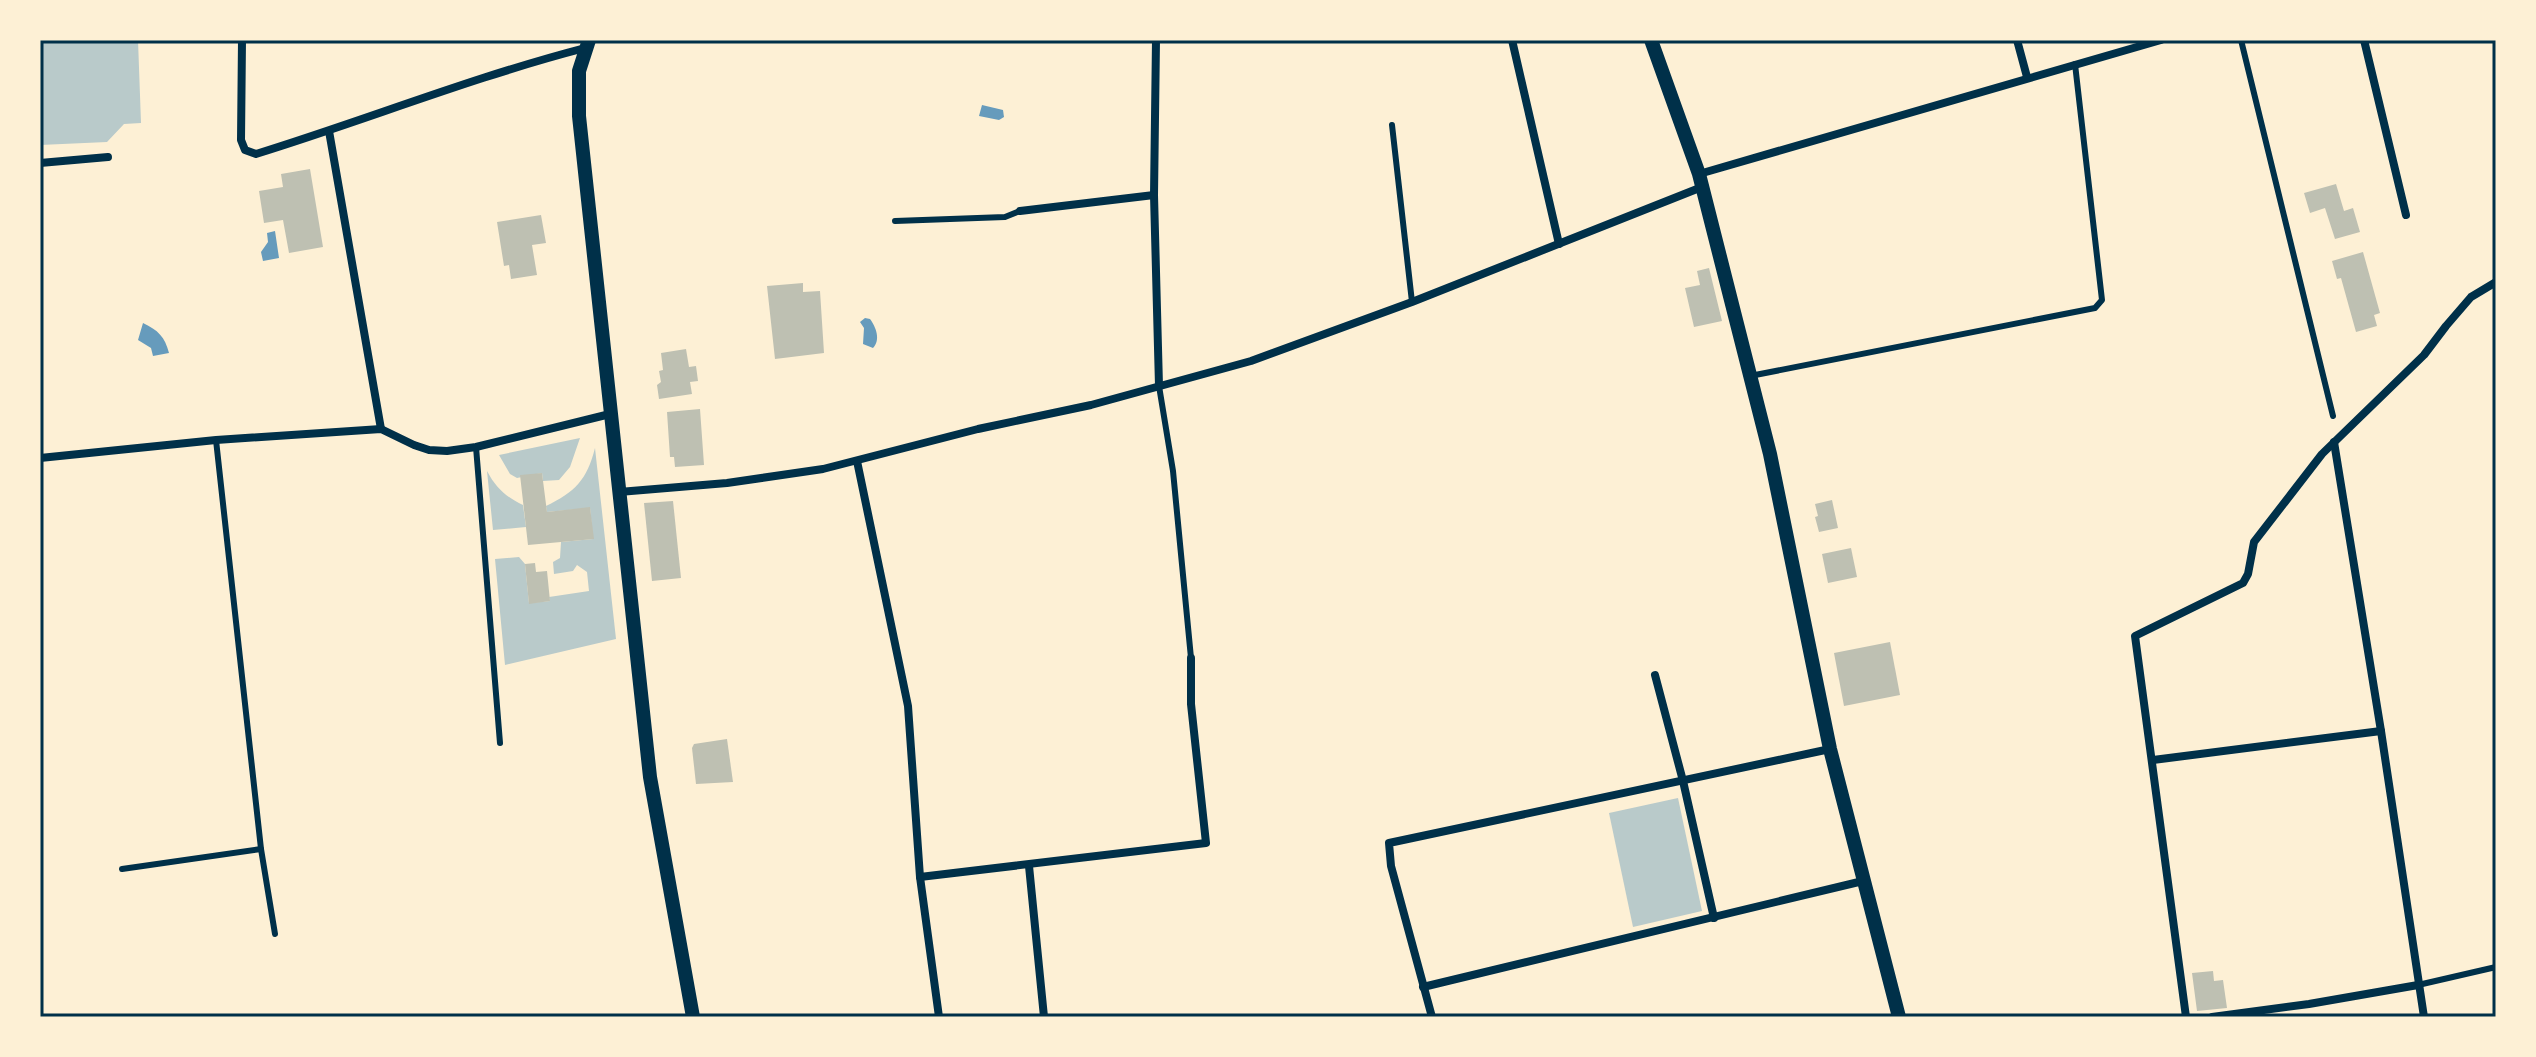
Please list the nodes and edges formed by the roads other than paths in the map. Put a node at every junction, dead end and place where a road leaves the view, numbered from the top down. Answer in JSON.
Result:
{"nodes":[{"id":1,"x":242,"y":40,"type":"edge"},
{"id":2,"x":1156,"y":40,"type":"edge"},
{"id":3,"x":1512,"y":40,"type":"edge"},
{"id":4,"x":1651,"y":40,"type":"edge"},
{"id":5,"x":2017,"y":40,"type":"edge"},
{"id":6,"x":2161,"y":40,"type":"edge"},
{"id":7,"x":2241,"y":40,"type":"edge"},
{"id":8,"x":2364,"y":40,"type":"edge"},
{"id":9,"x":587,"y":44,"type":"edge"},
{"id":10,"x":2075,"y":64,"type":"junction"},
{"id":11,"x":2027,"y":77,"type":"junction"},
{"id":12,"x":1392,"y":125,"type":"dead end"},
{"id":13,"x":329,"y":131,"type":"junction"},
{"id":14,"x":108,"y":157,"type":"dead end"},
{"id":15,"x":40,"y":163,"type":"edge"},
{"id":16,"x":1701,"y":180,"type":"junction"},
{"id":17,"x":1154,"y":195,"type":"junction"},
{"id":18,"x":1020,"y":211,"type":"joint"},
{"id":19,"x":2406,"y":215,"type":"dead end"},
{"id":20,"x":895,"y":221,"type":"dead end"},
{"id":21,"x":1559,"y":244,"type":"junction"},
{"id":22,"x":2496,"y":282,"type":"edge"},
{"id":23,"x":1412,"y":302,"type":"junction"},
{"id":24,"x":1750,"y":376,"type":"junction"},
{"id":25,"x":1159,"y":386,"type":"junction"},
{"id":26,"x":610,"y":414,"type":"junction"},
{"id":27,"x":2333,"y":416,"type":"dead end"},
{"id":28,"x":381,"y":429,"type":"junction"},
{"id":29,"x":216,"y":440,"type":"junction"},
{"id":30,"x":2334,"y":442,"type":"junction"},
{"id":31,"x":476,"y":447,"type":"junction"},
{"id":32,"x":40,"y":458,"type":"edge"},
{"id":33,"x":857,"y":461,"type":"junction"},
{"id":34,"x":619,"y":492,"type":"junction"},
{"id":35,"x":1191,"y":658,"type":"joint"},
{"id":36,"x":1655,"y":675,"type":"dead end"},
{"id":37,"x":2381,"y":731,"type":"junction"},
{"id":38,"x":500,"y":743,"type":"dead end"},
{"id":39,"x":1830,"y":749,"type":"junction"},
{"id":40,"x":2153,"y":760,"type":"junction"},
{"id":41,"x":1683,"y":781,"type":"junction"},
{"id":42,"x":261,"y":849,"type":"junction"},
{"id":43,"x":1029,"y":866,"type":"junction"},
{"id":44,"x":122,"y":869,"type":"dead end"},
{"id":45,"x":920,"y":877,"type":"junction"},
{"id":46,"x":1863,"y":881,"type":"junction"},
{"id":47,"x":1714,"y":918,"type":"junction"},
{"id":48,"x":275,"y":934,"type":"dead end"},
{"id":49,"x":2496,"y":967,"type":"edge"},
{"id":50,"x":2418,"y":985,"type":"junction"},
{"id":51,"x":1423,"y":987,"type":"junction"},
{"id":52,"x":693,"y":1017,"type":"edge"},
{"id":53,"x":939,"y":1017,"type":"edge"},
{"id":54,"x":1044,"y":1017,"type":"edge"},
{"id":55,"x":1432,"y":1017,"type":"edge"},
{"id":56,"x":1899,"y":1017,"type":"edge"},
{"id":57,"x":2186,"y":1017,"type":"edge"},
{"id":58,"x":2212,"y":1017,"type":"edge"},
{"id":59,"x":2424,"y":1017,"type":"edge"}],
"edges":[{"from":1,"to":13,"type":"street"},
{"from":2,"to":17,"type":"street"},
{"from":3,"to":21,"type":"street"},
{"from":4,"to":16,"type":"street"},
{"from":5,"to":11,"type":"street"},
{"from":6,"to":10,"type":"street"},
{"from":7,"to":27,"type":"lane"},
{"from":8,"to":19,"type":"street"},
{"from":9,"to":13,"type":"street"},
{"from":9,"to":26,"type":"street"},
{"from":10,"to":11,"type":"street"},
{"from":10,"to":24,"type":"lane"},
{"from":11,"to":16,"type":"street"},
{"from":12,"to":23,"type":"lane"},
{"from":13,"to":28,"type":"street"},
{"from":14,"to":15,"type":"street"},
{"from":16,"to":21,"type":"street"},
{"from":16,"to":24,"type":"street"},
{"from":17,"to":18,"type":"street"},
{"from":17,"to":25,"type":"street"},
{"from":18,"to":20,"type":"lane"},
{"from":21,"to":23,"type":"street"},
{"from":22,"to":30,"type":"street"},
{"from":23,"to":25,"type":"street"},
{"from":24,"to":39,"type":"street"},
{"from":25,"to":33,"type":"street"},
{"from":25,"to":35,"type":"lane"},
{"from":26,"to":31,"type":"street"},
{"from":26,"to":34,"type":"street"},
{"from":28,"to":29,"type":"street"},
{"from":28,"to":31,"type":"street"},
{"from":29,"to":32,"type":"street"},
{"from":29,"to":42,"type":"lane"},
{"from":30,"to":37,"type":"street"},
{"from":30,"to":40,"type":"street"},
{"from":31,"to":38,"type":"lane"},
{"from":33,"to":34,"type":"street"},
{"from":33,"to":45,"type":"street"},
{"from":34,"to":52,"type":"street"},
{"from":35,"to":43,"type":"street"},
{"from":36,"to":41,"type":"street"},
{"from":37,"to":40,"type":"street"},
{"from":37,"to":50,"type":"street"},
{"from":39,"to":41,"type":"street"},
{"from":39,"to":46,"type":"street"},
{"from":40,"to":57,"type":"street"},
{"from":41,"to":47,"type":"street"},
{"from":41,"to":51,"type":"street"},
{"from":42,"to":44,"type":"lane"},
{"from":42,"to":48,"type":"lane"},
{"from":43,"to":45,"type":"street"},
{"from":43,"to":54,"type":"street"},
{"from":45,"to":53,"type":"street"},
{"from":46,"to":47,"type":"street"},
{"from":46,"to":56,"type":"street"},
{"from":47,"to":51,"type":"street"},
{"from":49,"to":50,"type":"lane"},
{"from":50,"to":58,"type":"street"},
{"from":50,"to":59,"type":"street"},
{"from":51,"to":55,"type":"street"}]}
